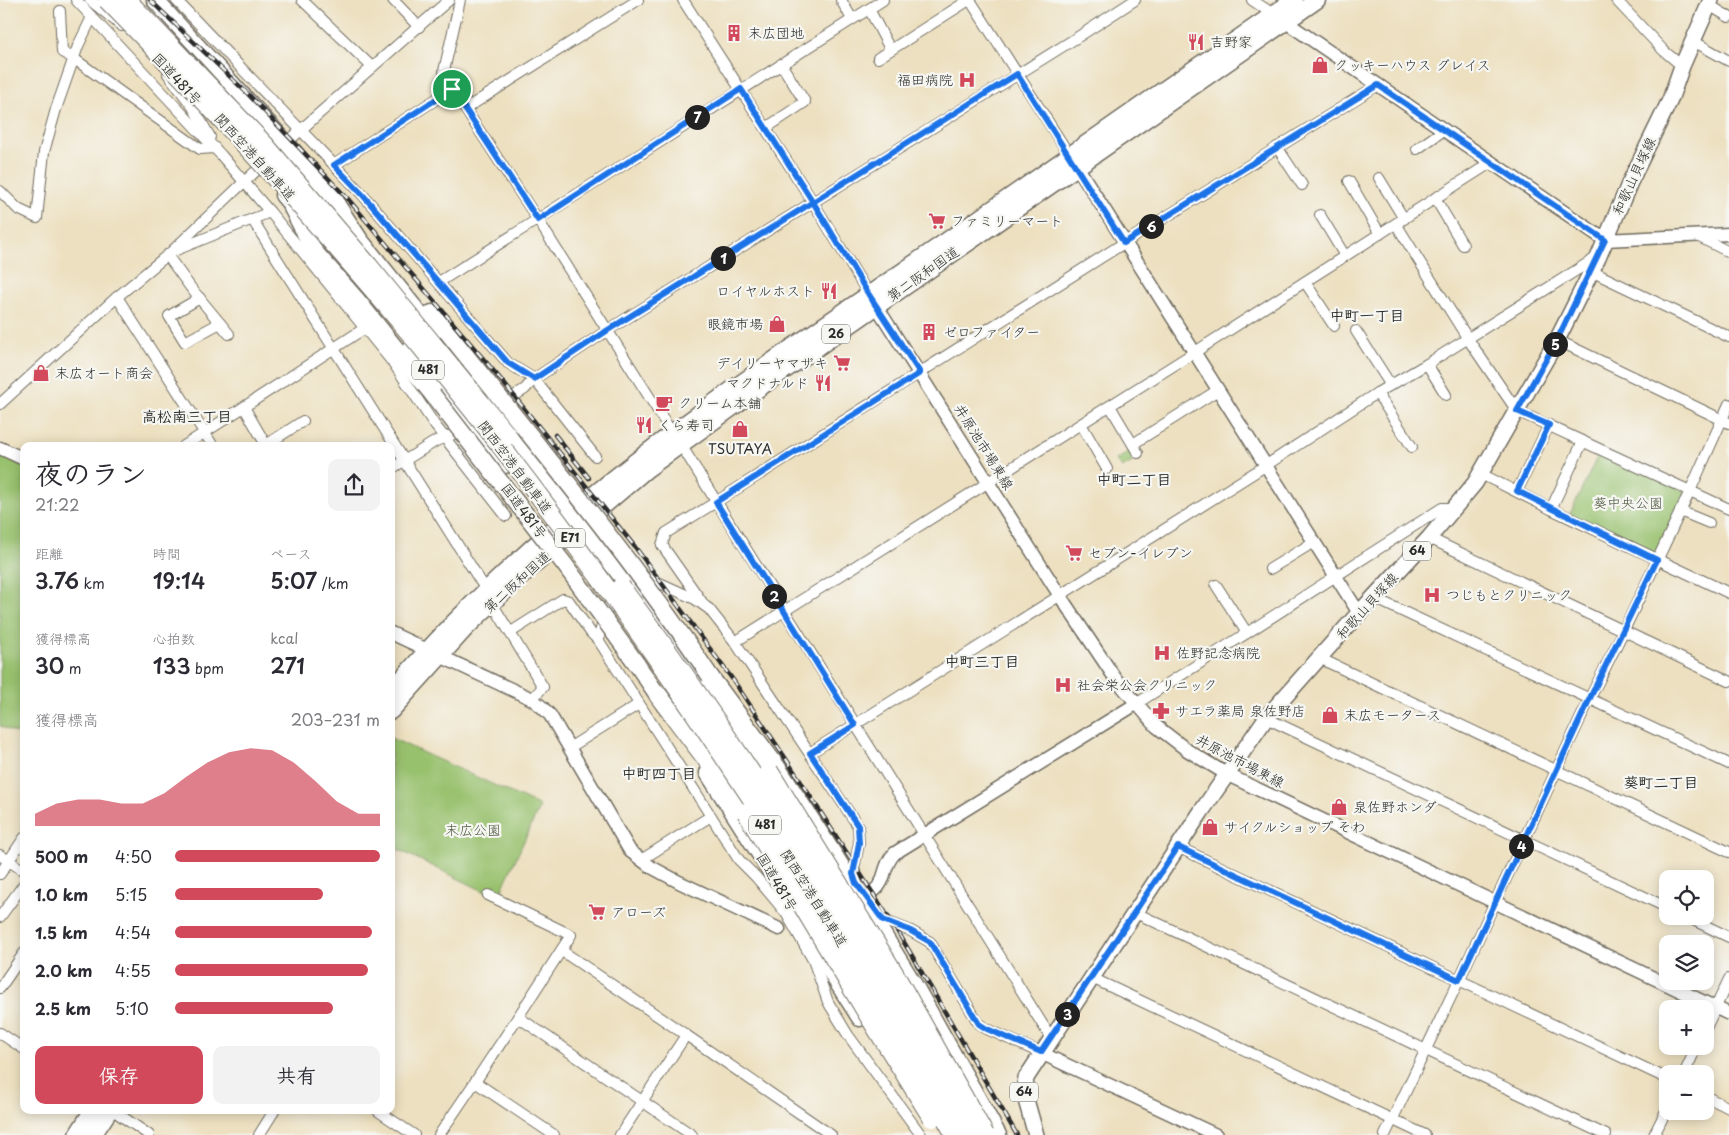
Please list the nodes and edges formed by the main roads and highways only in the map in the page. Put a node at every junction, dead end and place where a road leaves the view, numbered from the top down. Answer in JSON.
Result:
{"nodes":[{"id":1,"x":100,"y":0,"type":"edge"},
{"id":2,"x":107,"y":0,"type":"edge"},
{"id":3,"x":127,"y":0,"type":"edge"},
{"id":4,"x":155,"y":0,"type":"edge"},
{"id":5,"x":1294,"y":0,"type":"edge"},
{"id":6,"x":1317,"y":0,"type":"edge"},
{"id":7,"x":1706,"y":3,"type":"edge"},
{"id":8,"x":1279,"y":18,"type":"junction"},
{"id":9,"x":330,"y":194,"type":"junction"},
{"id":10,"x":289,"y":202,"type":"junction"},
{"id":11,"x":578,"y":519,"type":"junction"},
{"id":12,"x":559,"y":534,"type":"junction"},
{"id":13,"x":434,"y":653,"type":"junction"},
{"id":14,"x":395,"y":687,"type":"edge"},
{"id":15,"x":715,"y":694,"type":"junction"},
{"id":16,"x":658,"y":695,"type":"junction"},
{"id":17,"x":395,"y":706,"type":"edge"},
{"id":18,"x":696,"y":720,"type":"junction"},
{"id":19,"x":746,"y":812,"type":"junction"},
{"id":20,"x":90,"y":1114,"type":"edge"},
{"id":21,"x":107,"y":1114,"type":"edge"},
{"id":22,"x":947,"y":1133,"type":"edge"},
{"id":23,"x":77,"y":1135,"type":"edge"},
{"id":24,"x":93,"y":1135,"type":"edge"},
{"id":25,"x":970,"y":1135,"type":"edge"},
{"id":26,"x":985,"y":1135,"type":"edge"},
{"id":27,"x":998,"y":1135,"type":"edge"},
{"id":28,"x":1036,"y":1135,"type":"edge"}],
"edges":[{"from":1,"to":10,"type":"highway","name":"国道481号","number":"481"},
{"from":2,"to":22,"type":"highway","name":"関西空港自動車道","number":"E71","bridge":true},
{"from":3,"to":25,"type":"highway","name":"関西空港自動車道","number":"E71","bridge":true},
{"from":4,"to":9,"type":"highway","number":"481"},
{"from":5,"to":8,"type":"highway","name":"第二阪和国道","number":"26"},
{"from":6,"to":8,"type":"highway","name":"第二阪和国道","number":"26"},
{"from":7,"to":28,"type":"main road","name":"和歌山貝塚線","number":"64"},
{"from":8,"to":11,"type":"highway","name":"第二阪和国道","number":"26"},
{"from":9,"to":11,"type":"highway","number":"481"},
{"from":9,"to":15,"type":"highway","number":"481","bridge":true},
{"from":10,"to":12,"type":"highway","number":"481"},
{"from":10,"to":16,"type":"highway","name":"国道481号","number":"481","bridge":true},
{"from":11,"to":12,"type":"highway","name":"第二阪和国道","number":"26"},
{"from":11,"to":15,"type":"highway","number":"481"},
{"from":12,"to":13,"type":"highway","name":"第二阪和国道","number":"26"},
{"from":12,"to":18,"type":"highway","number":"481"},
{"from":13,"to":14,"type":"highway","name":"第二阪和国道","number":"26"},
{"from":13,"to":17,"type":"highway","name":"第二阪和国道","number":"26"},
{"from":15,"to":26,"type":"highway","bridge":true},
{"from":15,"to":27,"type":"highway","number":"481"},
{"from":16,"to":19,"type":"highway"},
{"from":16,"to":22,"type":"highway","name":"国道481号","number":"481"},
{"from":18,"to":19,"type":"highway"},
{"from":18,"to":22,"type":"highway","number":"481"},
{"from":19,"to":22,"type":"highway","bridge":true},
{"from":20,"to":23,"type":"highway"},
{"from":21,"to":24,"type":"highway"}]}
